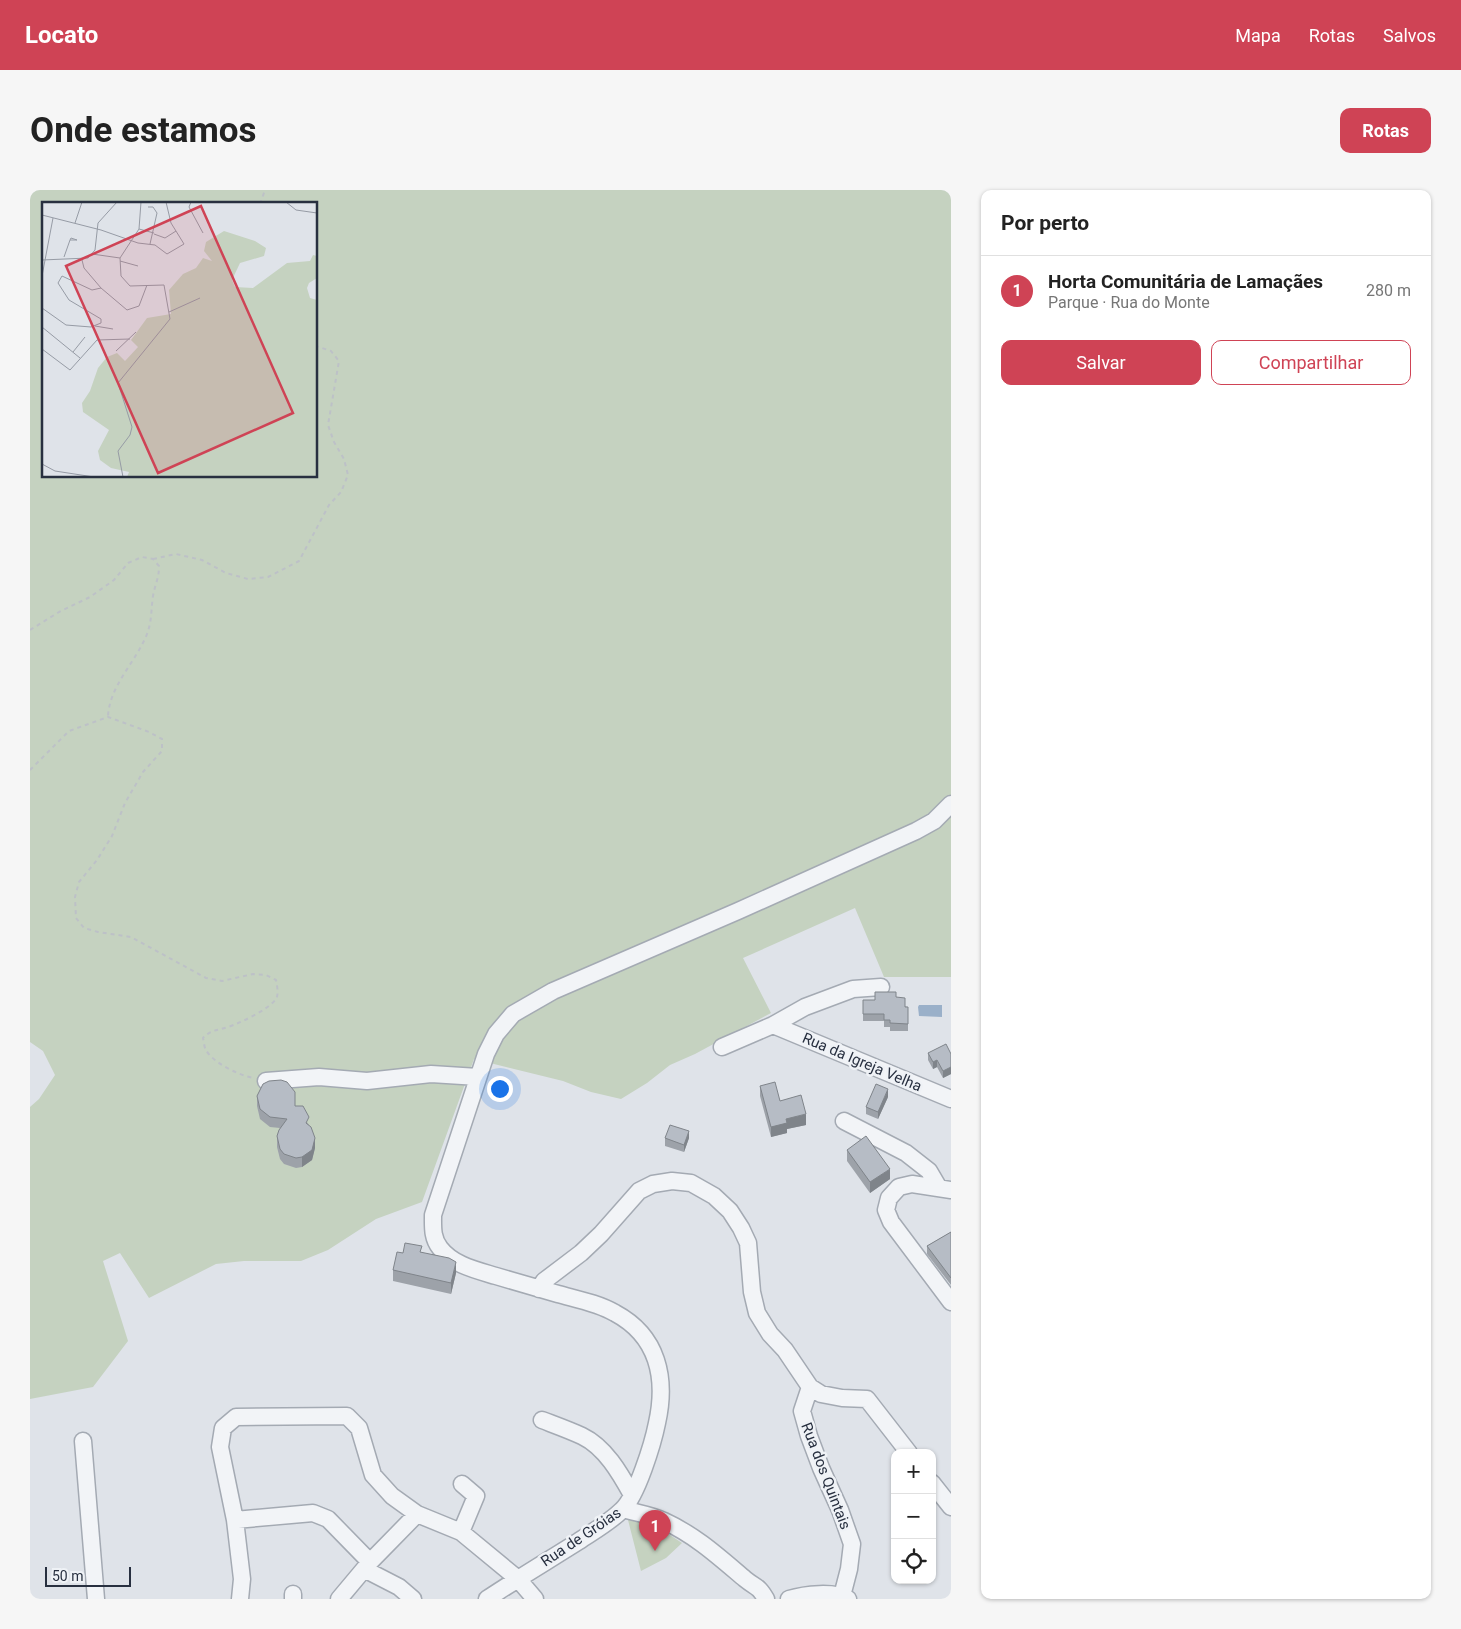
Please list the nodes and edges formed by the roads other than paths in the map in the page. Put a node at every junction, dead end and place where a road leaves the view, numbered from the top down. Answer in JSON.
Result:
{"nodes":[{"id":1,"x":951,"y":804,"type":"edge"},
{"id":2,"x":882,"y":987,"type":"dead end"},
{"id":3,"x":773,"y":1025,"type":"junction"},
{"id":4,"x":722,"y":1047,"type":"dead end"},
{"id":5,"x":478,"y":1077,"type":"junction"},
{"id":6,"x":266,"y":1081,"type":"edge"},
{"id":7,"x":951,"y":1099,"type":"edge"},
{"id":8,"x":844,"y":1120,"type":"dead end"},
{"id":9,"x":945,"y":1189,"type":"edge"},
{"id":10,"x":539,"y":1289,"type":"junction"},
{"id":11,"x":951,"y":1302,"type":"edge"},
{"id":12,"x":810,"y":1387,"type":"junction"},
{"id":13,"x":542,"y":1420,"type":"dead end"},
{"id":14,"x":83,"y":1441,"type":"dead end"},
{"id":15,"x":906,"y":1449,"type":"edge"},
{"id":16,"x":462,"y":1484,"type":"dead end"},
{"id":17,"x":936,"y":1488,"type":"edge"},
{"id":18,"x":632,"y":1494,"type":"junction"},
{"id":19,"x":951,"y":1507,"type":"edge"},
{"id":20,"x":624,"y":1509,"type":"junction"},
{"id":21,"x":417,"y":1514,"type":"junction"},
{"id":22,"x":235,"y":1520,"type":"junction"},
{"id":23,"x":461,"y":1532,"type":"junction"},
{"id":24,"x":367,"y":1566,"type":"junction"},
{"id":25,"x":518,"y":1579,"type":"junction"},
{"id":26,"x":845,"y":1597,"type":"edge"},
{"id":27,"x":96,"y":1599,"type":"edge"},
{"id":28,"x":240,"y":1599,"type":"edge"},
{"id":29,"x":339,"y":1599,"type":"edge"},
{"id":30,"x":414,"y":1599,"type":"edge"},
{"id":31,"x":487,"y":1599,"type":"edge"},
{"id":32,"x":535,"y":1599,"type":"edge"},
{"id":33,"x":766,"y":1599,"type":"edge"},
{"id":34,"x":789,"y":1599,"type":"edge"}],
"edges":[{"from":1,"to":5,"type":"street","name":"Rua de Gróias"},
{"from":2,"to":3,"type":"street"},
{"from":3,"to":4,"type":"street"},
{"from":3,"to":7,"type":"street","name":"Rua da Igreja Velha"},
{"from":5,"to":6,"type":"street"},
{"from":5,"to":10,"type":"street","name":"Rua de Gróias"},
{"from":8,"to":9,"type":"street"},
{"from":9,"to":11,"type":"street"},
{"from":10,"to":12,"type":"street"},
{"from":10,"to":18,"type":"street","name":"Rua de Gróias"},
{"from":12,"to":15,"type":"street"},
{"from":12,"to":26,"type":"street","name":"Rua dos Quintais"},
{"from":13,"to":18,"type":"street"},
{"from":14,"to":27,"type":"street"},
{"from":16,"to":23,"type":"street"},
{"from":17,"to":19,"type":"street"},
{"from":18,"to":20,"type":"street","name":"Rua de Gróias"},
{"from":20,"to":25,"type":"street","name":"Rua de Gróias"},
{"from":20,"to":33,"type":"street"},
{"from":21,"to":22,"type":"street"},
{"from":21,"to":23,"type":"street"},
{"from":21,"to":24,"type":"street"},
{"from":22,"to":24,"type":"street"},
{"from":22,"to":28,"type":"street"},
{"from":23,"to":25,"type":"street"},
{"from":24,"to":29,"type":"street"},
{"from":24,"to":30,"type":"street"},
{"from":25,"to":31,"type":"street","name":"Rua de Gróias"},
{"from":25,"to":32,"type":"street"},
{"from":26,"to":34,"type":"street"}]}
